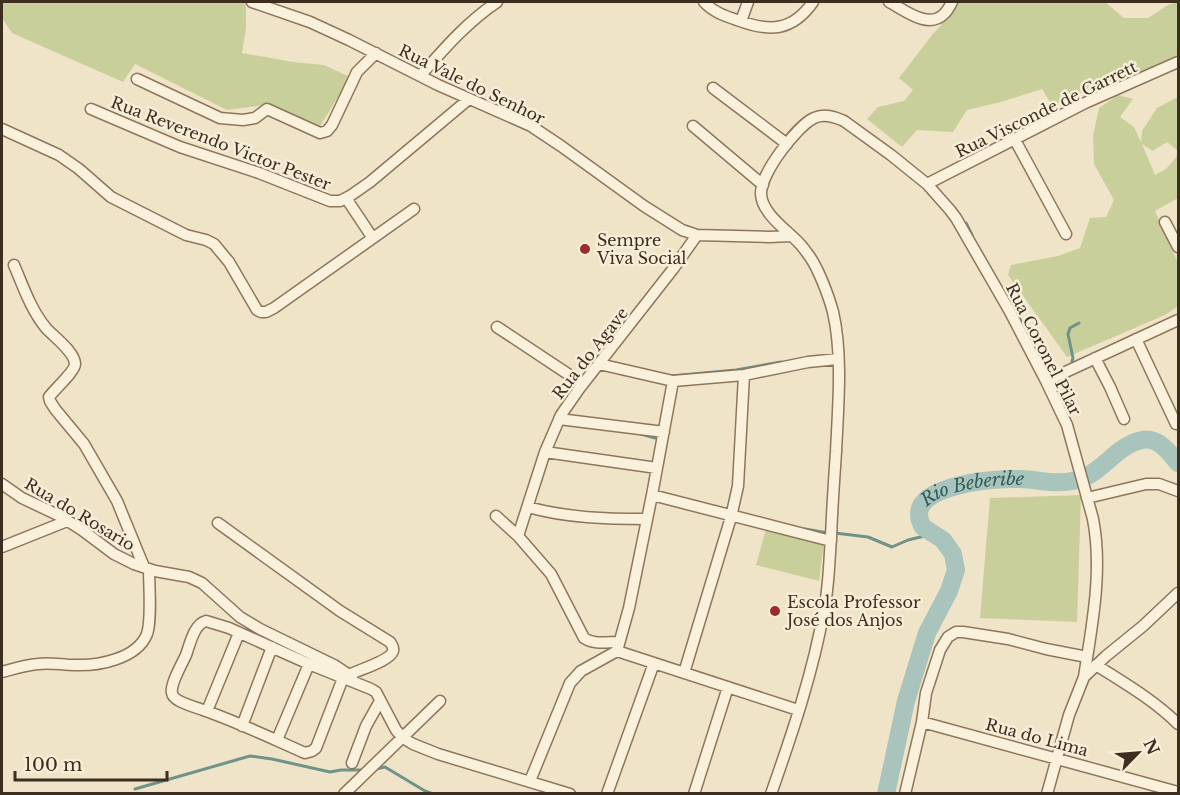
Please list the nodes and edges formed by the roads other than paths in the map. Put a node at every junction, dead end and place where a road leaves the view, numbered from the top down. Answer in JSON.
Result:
{"nodes":[{"id":1,"x":252,"y":2,"type":"edge"},
{"id":2,"x":497,"y":2,"type":"edge"},
{"id":3,"x":704,"y":2,"type":"edge"},
{"id":4,"x":748,"y":2,"type":"edge"},
{"id":5,"x":813,"y":2,"type":"edge"},
{"id":6,"x":889,"y":2,"type":"edge"},
{"id":7,"x":952,"y":2,"type":"edge"},
{"id":8,"x":741,"y":21,"type":"junction"},
{"id":9,"x":376,"y":54,"type":"junction"},
{"id":10,"x":1179,"y":62,"type":"edge"},
{"id":11,"x":420,"y":76,"type":"junction"},
{"id":12,"x":137,"y":79,"type":"dead end"},
{"id":13,"x":713,"y":88,"type":"dead end"},
{"id":14,"x":469,"y":99,"type":"junction"},
{"id":15,"x":91,"y":110,"type":"dead end"},
{"id":16,"x":693,"y":126,"type":"dead end"},
{"id":17,"x":2,"y":129,"type":"edge"},
{"id":18,"x":1015,"y":140,"type":"junction"},
{"id":19,"x":787,"y":144,"type":"junction"},
{"id":20,"x":927,"y":184,"type":"junction"},
{"id":21,"x":762,"y":189,"type":"junction"},
{"id":22,"x":343,"y":200,"type":"junction"},
{"id":23,"x":414,"y":208,"type":"dead end"},
{"id":24,"x":1165,"y":222,"type":"dead end"},
{"id":25,"x":697,"y":234,"type":"junction"},
{"id":26,"x":1066,"y":234,"type":"dead end"},
{"id":27,"x":791,"y":236,"type":"junction"},
{"id":28,"x":372,"y":237,"type":"junction"},
{"id":29,"x":1179,"y":247,"type":"edge"},
{"id":30,"x":14,"y":265,"type":"dead end"},
{"id":31,"x":1178,"y":321,"type":"edge"},
{"id":32,"x":497,"y":327,"type":"dead end"},
{"id":33,"x":1136,"y":339,"type":"junction"},
{"id":34,"x":1095,"y":358,"type":"junction"},
{"id":35,"x":838,"y":359,"type":"junction"},
{"id":36,"x":599,"y":364,"type":"junction"},
{"id":37,"x":744,"y":375,"type":"junction"},
{"id":38,"x":673,"y":381,"type":"junction"},
{"id":39,"x":1046,"y":381,"type":"junction"},
{"id":40,"x":583,"y":384,"type":"junction"},
{"id":41,"x":559,"y":419,"type":"junction"},
{"id":42,"x":1124,"y":419,"type":"dead end"},
{"id":43,"x":1176,"y":424,"type":"dead end"},
{"id":44,"x":664,"y":432,"type":"junction"},
{"id":45,"x":545,"y":452,"type":"junction"},
{"id":46,"x":657,"y":468,"type":"junction"},
{"id":47,"x":2,"y":484,"type":"edge"},
{"id":48,"x":1179,"y":491,"type":"edge"},
{"id":49,"x":652,"y":495,"type":"junction"},
{"id":50,"x":1087,"y":498,"type":"junction"},
{"id":51,"x":528,"y":507,"type":"junction"},
{"id":52,"x":496,"y":516,"type":"dead end"},
{"id":53,"x":731,"y":517,"type":"junction"},
{"id":54,"x":647,"y":519,"type":"junction"},
{"id":55,"x":67,"y":521,"type":"junction"},
{"id":56,"x":218,"y":523,"type":"dead end"},
{"id":57,"x":518,"y":536,"type":"junction"},
{"id":58,"x":831,"y":540,"type":"junction"},
{"id":59,"x":2,"y":547,"type":"edge"},
{"id":60,"x":147,"y":568,"type":"junction"},
{"id":61,"x":1179,"y":593,"type":"edge"},
{"id":62,"x":239,"y":633,"type":"junction"},
{"id":63,"x":272,"y":647,"type":"junction"},
{"id":64,"x":617,"y":647,"type":"junction"},
{"id":65,"x":1087,"y":657,"type":"junction"},
{"id":66,"x":654,"y":663,"type":"junction"},
{"id":67,"x":309,"y":664,"type":"junction"},
{"id":68,"x":1096,"y":665,"type":"junction"},
{"id":69,"x":2,"y":672,"type":"edge"},
{"id":70,"x":684,"y":673,"type":"junction"},
{"id":71,"x":346,"y":676,"type":"junction"},
{"id":72,"x":1084,"y":677,"type":"junction"},
{"id":73,"x":728,"y":687,"type":"junction"},
{"id":74,"x":380,"y":701,"type":"junction"},
{"id":75,"x":440,"y":701,"type":"dead end"},
{"id":76,"x":1179,"y":709,"type":"edge"},
{"id":77,"x":798,"y":710,"type":"junction"},
{"id":78,"x":207,"y":711,"type":"junction"},
{"id":79,"x":1167,"y":712,"type":"junction"},
{"id":80,"x":922,"y":722,"type":"junction"},
{"id":81,"x":1179,"y":724,"type":"edge"},
{"id":82,"x":242,"y":726,"type":"junction"},
{"id":83,"x":403,"y":738,"type":"junction"},
{"id":84,"x":277,"y":740,"type":"junction"},
{"id":85,"x":1057,"y":758,"type":"junction"},
{"id":86,"x":352,"y":763,"type":"dead end"},
{"id":87,"x":530,"y":781,"type":"junction"},
{"id":88,"x":1179,"y":792,"type":"edge"},
{"id":89,"x":344,"y":794,"type":"edge"},
{"id":90,"x":570,"y":794,"type":"edge"},
{"id":91,"x":608,"y":794,"type":"edge"},
{"id":92,"x":694,"y":794,"type":"edge"},
{"id":93,"x":771,"y":794,"type":"edge"},
{"id":94,"x":905,"y":794,"type":"edge"},
{"id":95,"x":1047,"y":794,"type":"edge"}],
"edges":[{"from":1,"to":9,"type":"street","name":"Rua Vale do Senhor"},
{"from":2,"to":11,"type":"street"},
{"from":3,"to":8,"type":"street"},
{"from":4,"to":8,"type":"street"},
{"from":5,"to":8,"type":"street"},
{"from":6,"to":7,"type":"street"},
{"from":9,"to":11,"type":"street","name":"Rua Vale do Senhor"},
{"from":9,"to":12,"type":"street"},
{"from":10,"to":18,"type":"street","name":"Rua Visconde de Garrett"},
{"from":11,"to":14,"type":"street","name":"Rua Vale do Senhor"},
{"from":13,"to":19,"type":"street"},
{"from":14,"to":22,"type":"street"},
{"from":14,"to":25,"type":"street","name":"Rua Vale do Senhor"},
{"from":15,"to":22,"type":"street","name":"Rua Reverendo Victor Pester"},
{"from":16,"to":21,"type":"street"},
{"from":17,"to":28,"type":"street"},
{"from":18,"to":20,"type":"street","name":"Rua Visconde de Garrett"},
{"from":18,"to":26,"type":"street"},
{"from":19,"to":20,"type":"street","name":"Rua Coronel Pilar"},
{"from":19,"to":21,"type":"street"},
{"from":20,"to":39,"type":"street","name":"Rua Coronel Pilar"},
{"from":21,"to":27,"type":"street"},
{"from":22,"to":28,"type":"street"},
{"from":23,"to":28,"type":"street"},
{"from":24,"to":29,"type":"street"},
{"from":25,"to":27,"type":"street"},
{"from":25,"to":36,"type":"street","name":"Rua do Agave"},
{"from":27,"to":35,"type":"street"},
{"from":30,"to":60,"type":"street"},
{"from":31,"to":33,"type":"street"},
{"from":32,"to":40,"type":"street"},
{"from":33,"to":34,"type":"street"},
{"from":33,"to":43,"type":"street"},
{"from":34,"to":39,"type":"street"},
{"from":34,"to":42,"type":"street"},
{"from":35,"to":37,"type":"street"},
{"from":35,"to":58,"type":"street"},
{"from":36,"to":38,"type":"street"},
{"from":36,"to":40,"type":"street","name":"Rua do Agave"},
{"from":37,"to":38,"type":"street"},
{"from":37,"to":53,"type":"street"},
{"from":38,"to":44,"type":"street"},
{"from":39,"to":50,"type":"street","name":"Rua Coronel Pilar"},
{"from":40,"to":41,"type":"street","name":"Rua do Agave"},
{"from":41,"to":44,"type":"street"},
{"from":41,"to":45,"type":"street","name":"Rua do Agave"},
{"from":44,"to":46,"type":"street"},
{"from":45,"to":46,"type":"street"},
{"from":45,"to":51,"type":"street","name":"Rua do Agave"},
{"from":46,"to":49,"type":"street"},
{"from":47,"to":55,"type":"street","name":"Rua do Rosario"},
{"from":48,"to":50,"type":"street"},
{"from":49,"to":53,"type":"street"},
{"from":49,"to":54,"type":"street"},
{"from":50,"to":65,"type":"street","name":"Rua Coronel Pilar"},
{"from":51,"to":54,"type":"street"},
{"from":51,"to":57,"type":"street","name":"Rua do Agave"},
{"from":52,"to":57,"type":"street"},
{"from":53,"to":58,"type":"street"},
{"from":53,"to":70,"type":"street"},
{"from":54,"to":64,"type":"street"},
{"from":55,"to":59,"type":"street"},
{"from":55,"to":60,"type":"street","name":"Rua do Rosario"},
{"from":56,"to":71,"type":"street"},
{"from":57,"to":64,"type":"street"},
{"from":58,"to":77,"type":"street"},
{"from":60,"to":69,"type":"street"},
{"from":60,"to":71,"type":"street","name":"Rua do Rosario"},
{"from":61,"to":68,"type":"street"},
{"from":62,"to":63,"type":"street"},
{"from":62,"to":78,"type":"street"},
{"from":62,"to":78,"type":"street"},
{"from":63,"to":67,"type":"street"},
{"from":63,"to":82,"type":"street"},
{"from":64,"to":66,"type":"street"},
{"from":64,"to":87,"type":"street"},
{"from":65,"to":72,"type":"street","name":"Rua Coronel Pilar"},
{"from":65,"to":80,"type":"street"},
{"from":66,"to":70,"type":"street"},
{"from":66,"to":91,"type":"street"},
{"from":67,"to":71,"type":"street"},
{"from":67,"to":84,"type":"street"},
{"from":68,"to":72,"type":"street"},
{"from":68,"to":79,"type":"street"},
{"from":70,"to":73,"type":"street"},
{"from":71,"to":74,"type":"street"},
{"from":71,"to":84,"type":"street"},
{"from":72,"to":85,"type":"street"},
{"from":73,"to":77,"type":"street"},
{"from":73,"to":92,"type":"street"},
{"from":74,"to":83,"type":"street"},
{"from":74,"to":86,"type":"street"},
{"from":75,"to":83,"type":"street"},
{"from":76,"to":79,"type":"street"},
{"from":77,"to":93,"type":"street"},
{"from":78,"to":82,"type":"street"},
{"from":79,"to":81,"type":"street"},
{"from":80,"to":85,"type":"street","name":"Rua do Lima"},
{"from":80,"to":94,"type":"street"},
{"from":82,"to":84,"type":"street"},
{"from":83,"to":87,"type":"street"},
{"from":83,"to":89,"type":"street"},
{"from":85,"to":88,"type":"street","name":"Rua do Lima"},
{"from":85,"to":95,"type":"street"},
{"from":87,"to":90,"type":"street"}]}
